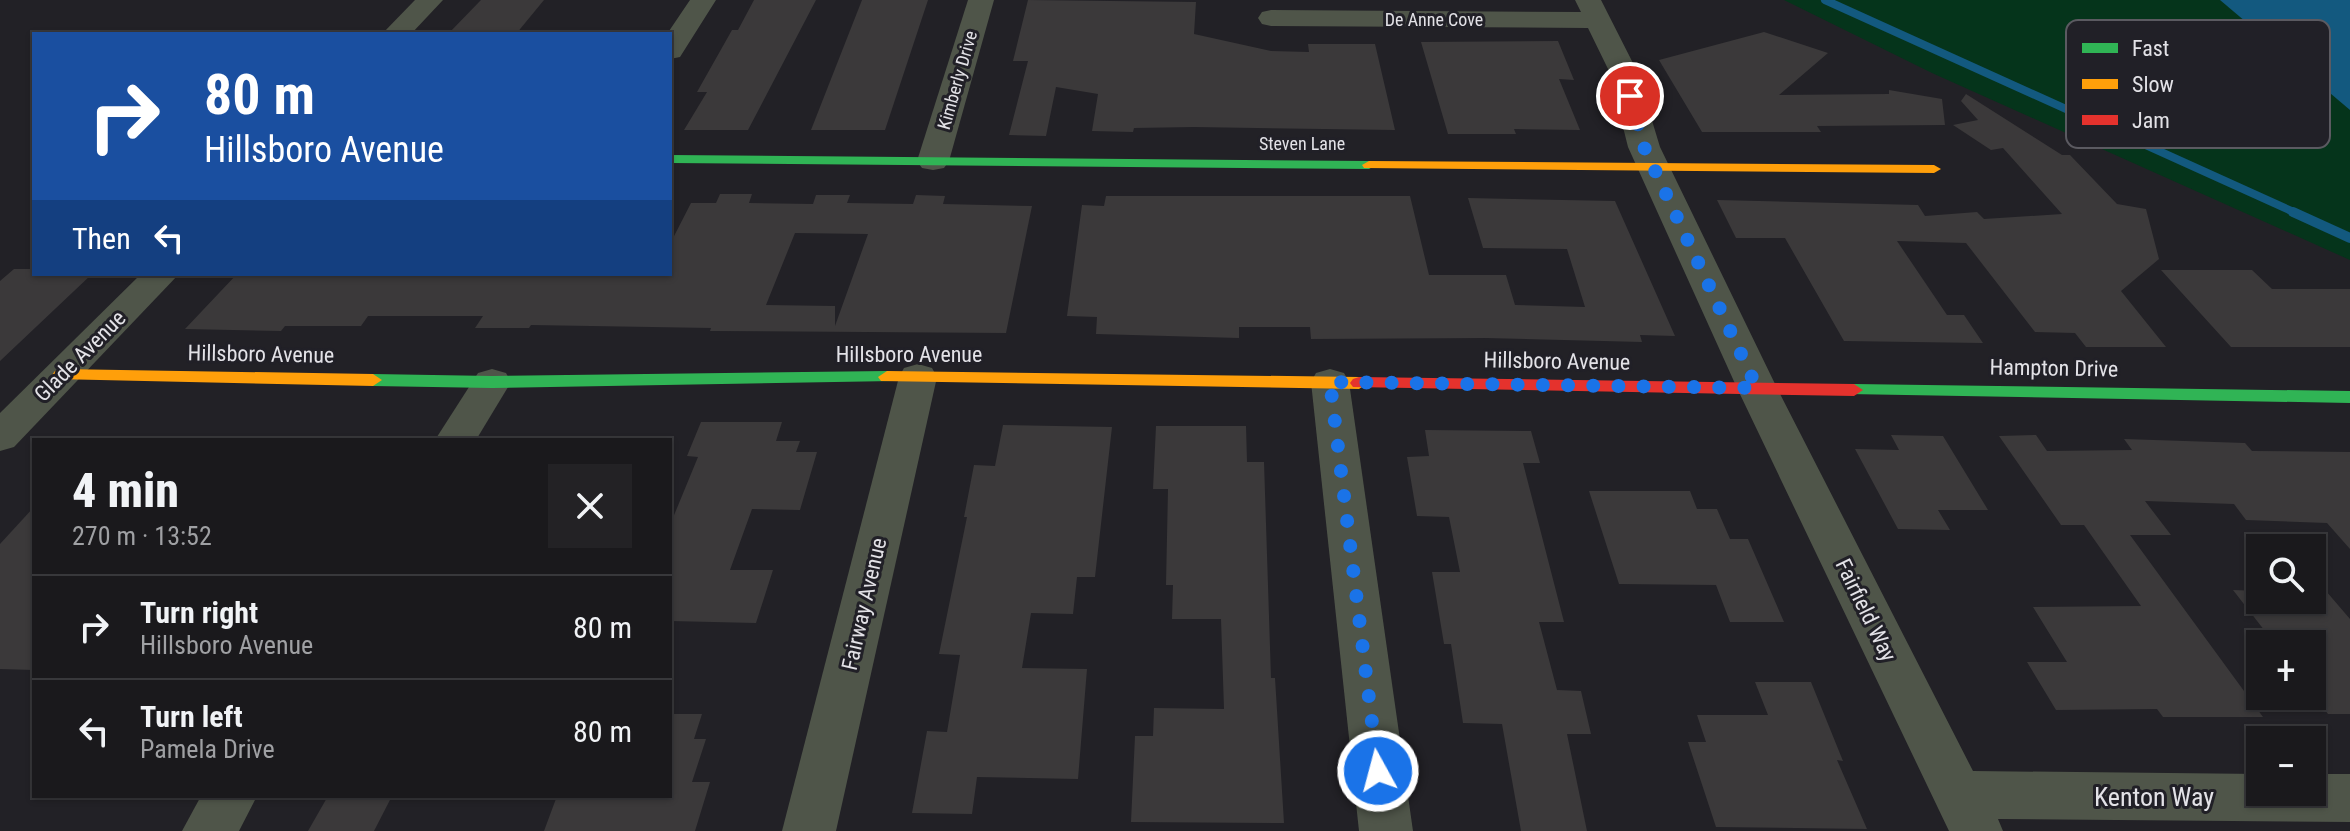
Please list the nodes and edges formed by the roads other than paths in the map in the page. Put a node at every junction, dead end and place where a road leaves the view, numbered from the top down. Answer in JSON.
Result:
{"nodes":[{"id":1,"x":430,"y":0,"type":"edge"},
{"id":2,"x":703,"y":0,"type":"edge"},
{"id":3,"x":981,"y":0,"type":"edge"},
{"id":4,"x":1593,"y":10,"type":"edge"},
{"id":5,"x":1271,"y":18,"type":"dead end"},
{"id":6,"x":398,"y":32,"type":"edge"},
{"id":7,"x":672,"y":48,"type":"edge"},
{"id":8,"x":672,"y":159,"type":"edge"},
{"id":9,"x":933,"y":161,"type":"junction"},
{"id":10,"x":1653,"y":166,"type":"junction"},
{"id":11,"x":1934,"y":169,"type":"dead end"},
{"id":12,"x":159,"y":276,"type":"edge"},
{"id":13,"x":61,"y":375,"type":"junction"},
{"id":14,"x":918,"y":377,"type":"junction"},
{"id":15,"x":492,"y":382,"type":"junction"},
{"id":16,"x":1330,"y":382,"type":"junction"},
{"id":17,"x":1757,"y":388,"type":"junction"},
{"id":18,"x":2350,"y":397,"type":"edge"},
{"id":19,"x":0,"y":437,"type":"edge"},
{"id":20,"x":456,"y":438,"type":"edge"},
{"id":21,"x":230,"y":798,"type":"edge"},
{"id":22,"x":2350,"y":798,"type":"edge"},
{"id":23,"x":1967,"y":813,"type":"edge"},
{"id":24,"x":209,"y":831,"type":"edge"},
{"id":25,"x":809,"y":831,"type":"edge"},
{"id":26,"x":1386,"y":831,"type":"edge"}],
"edges":[{"from":1,"to":6,"type":"street"},
{"from":2,"to":7,"type":"street"},
{"from":3,"to":9,"type":"street","name":"Kimberly Drive"},
{"from":4,"to":5,"type":"street","name":"De Anne Cove"},
{"from":4,"to":10,"type":"street","name":"Fairfield Way"},
{"from":8,"to":9,"type":"street","name":"Steven Lane"},
{"from":9,"to":10,"type":"street","name":"Steven Lane"},
{"from":10,"to":11,"type":"street","name":"Steven Lane"},
{"from":10,"to":17,"type":"street","name":"Fairfield Way"},
{"from":12,"to":13,"type":"street","name":"Glade Avenue"},
{"from":13,"to":15,"type":"street","name":"Hillsboro Avenue"},
{"from":13,"to":19,"type":"street","name":"Glade Avenue"},
{"from":14,"to":15,"type":"street","name":"Hillsboro Avenue"},
{"from":14,"to":16,"type":"street","name":"Hillsboro Avenue"},
{"from":14,"to":25,"type":"street","name":"Fairway Avenue"},
{"from":15,"to":20,"type":"street"},
{"from":16,"to":17,"type":"street","name":"Hillsboro Avenue"},
{"from":16,"to":26,"type":"street"},
{"from":17,"to":18,"type":"street","name":"Hampton Drive"},
{"from":17,"to":23,"type":"street","name":"Fairfield Way"},
{"from":21,"to":24,"type":"street"},
{"from":22,"to":23,"type":"street","name":"Kenton Way"}]}
